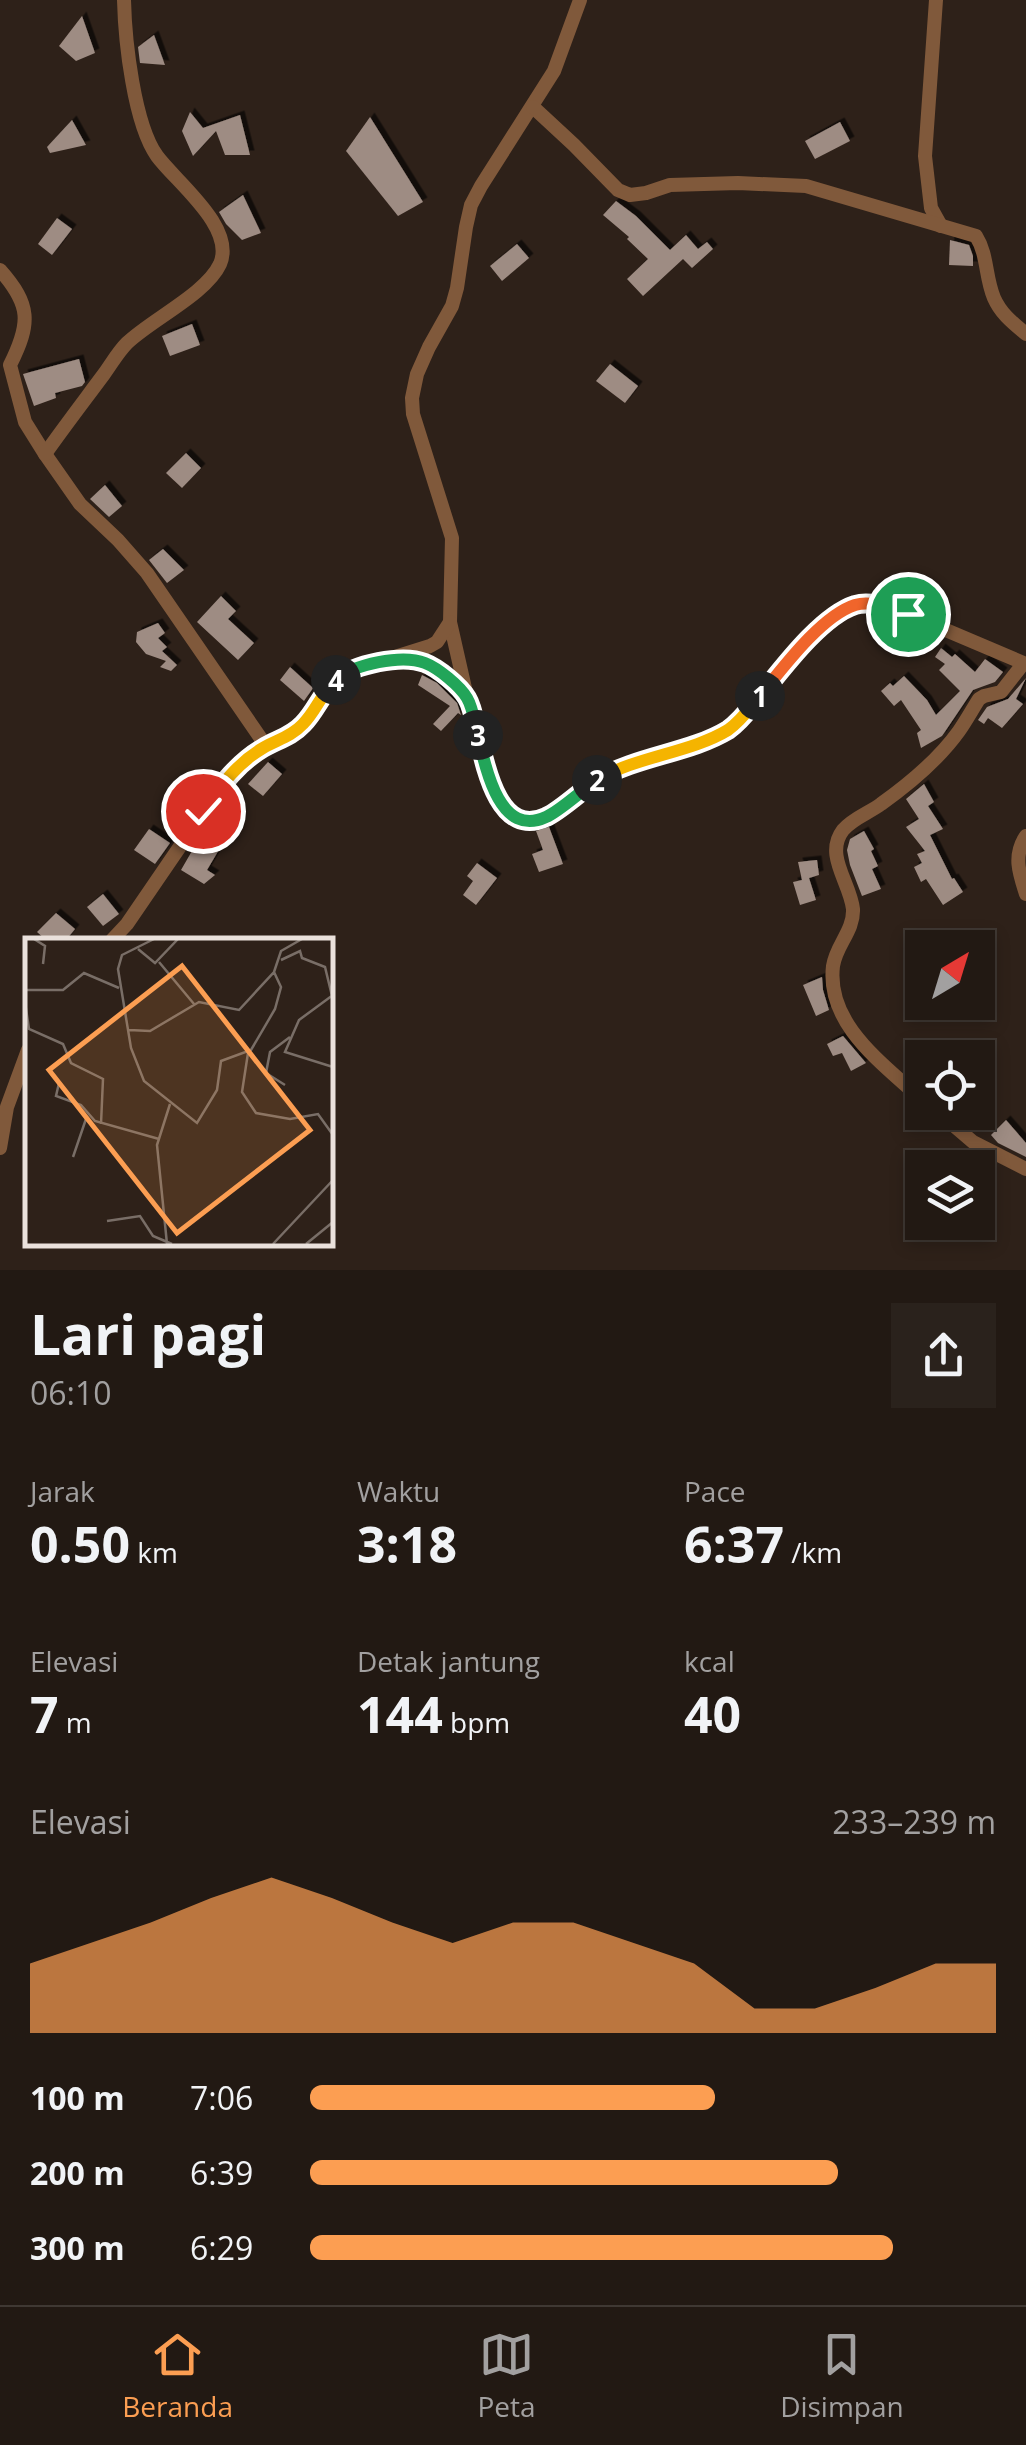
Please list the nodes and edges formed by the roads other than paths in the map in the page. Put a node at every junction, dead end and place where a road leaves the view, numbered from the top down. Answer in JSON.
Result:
{"nodes":[{"id":1,"x":124,"y":0,"type":"edge"},
{"id":2,"x":580,"y":0,"type":"edge"},
{"id":3,"x":936,"y":0,"type":"edge"},
{"id":4,"x":532,"y":108,"type":"junction"},
{"id":5,"x":941,"y":226,"type":"junction"},
{"id":6,"x":0,"y":270,"type":"edge"},
{"id":7,"x":1026,"y":334,"type":"edge"},
{"id":8,"x":5,"y":369,"type":"edge"},
{"id":9,"x":44,"y":454,"type":"junction"},
{"id":10,"x":450,"y":622,"type":"junction"},
{"id":11,"x":382,"y":661,"type":"junction"},
{"id":12,"x":1025,"y":664,"type":"edge"},
{"id":13,"x":467,"y":697,"type":"junction"},
{"id":14,"x":266,"y":746,"type":"junction"},
{"id":15,"x":1026,"y":836,"type":"edge"},
{"id":16,"x":1026,"y":894,"type":"edge"},
{"id":17,"x":114,"y":938,"type":"edge"},
{"id":18,"x":25,"y":1058,"type":"edge"},
{"id":19,"x":905,"y":1084,"type":"edge"},
{"id":20,"x":959,"y":1130,"type":"edge"},
{"id":21,"x":0,"y":1148,"type":"edge"},
{"id":22,"x":1026,"y":1170,"type":"edge"}],
"edges":[{"from":1,"to":9,"type":"street"},
{"from":2,"to":4,"type":"street"},
{"from":3,"to":5,"type":"street"},
{"from":4,"to":5,"type":"street"},
{"from":4,"to":10,"type":"street"},
{"from":5,"to":7,"type":"street"},
{"from":6,"to":8,"type":"street"},
{"from":8,"to":9,"type":"street"},
{"from":9,"to":14,"type":"street"},
{"from":10,"to":11,"type":"street"},
{"from":10,"to":13,"type":"street"},
{"from":11,"to":13,"type":"street"},
{"from":11,"to":14,"type":"street"},
{"from":12,"to":13,"type":"street"},
{"from":12,"to":19,"type":"street"},
{"from":14,"to":17,"type":"street"},
{"from":15,"to":16,"type":"street"},
{"from":18,"to":21,"type":"street"},
{"from":20,"to":22,"type":"street"}]}
